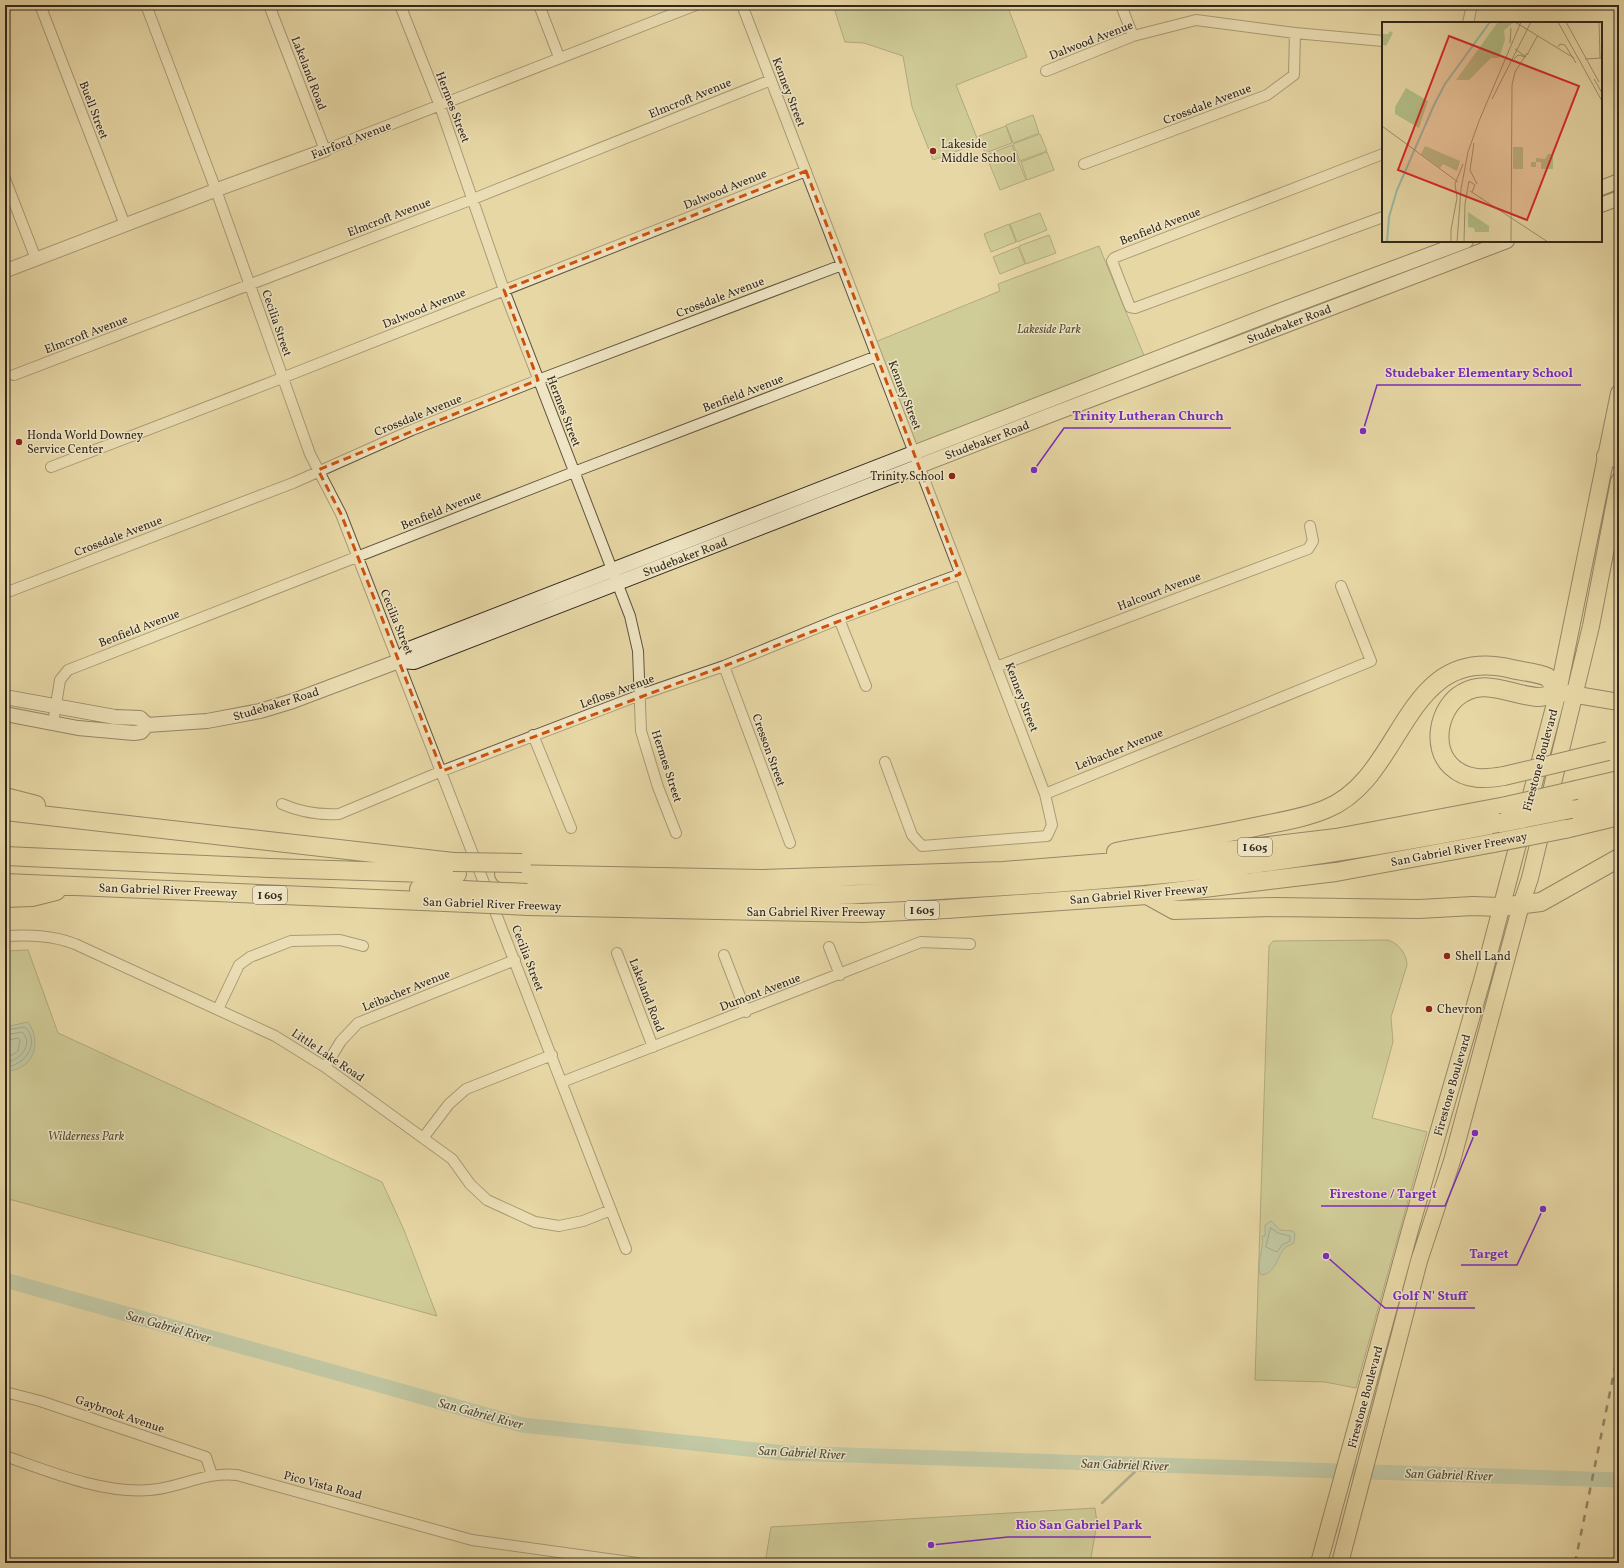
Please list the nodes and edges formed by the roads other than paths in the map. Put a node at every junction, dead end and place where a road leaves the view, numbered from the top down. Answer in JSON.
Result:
{"nodes":[{"id":1,"x":40,"y":5,"type":"edge"},
{"id":2,"x":146,"y":5,"type":"edge"},
{"id":3,"x":269,"y":5,"type":"edge"},
{"id":4,"x":400,"y":5,"type":"edge"},
{"id":5,"x":539,"y":5,"type":"edge"},
{"id":6,"x":696,"y":5,"type":"edge"},
{"id":7,"x":742,"y":5,"type":"edge"},
{"id":8,"x":1121,"y":5,"type":"edge"},
{"id":9,"x":1472,"y":5,"type":"edge"},
{"id":10,"x":672,"y":9,"type":"edge"},
{"id":11,"x":1468,"y":22,"type":"edge"},
{"id":12,"x":1295,"y":33,"type":"junction"},
{"id":13,"x":1133,"y":36,"type":"junction"},
{"id":14,"x":1382,"y":41,"type":"edge"},
{"id":15,"x":559,"y":57,"type":"junction"},
{"id":16,"x":1046,"y":71,"type":"dead end"},
{"id":17,"x":771,"y":80,"type":"junction"},
{"id":18,"x":440,"y":106,"type":"junction"},
{"id":19,"x":325,"y":150,"type":"junction"},
{"id":20,"x":1382,"y":154,"type":"edge"},
{"id":21,"x":1084,"y":164,"type":"dead end"},
{"id":22,"x":806,"y":171,"type":"junction"},
{"id":23,"x":5,"y":179,"type":"edge"},
{"id":24,"x":1619,"y":181,"type":"edge"},
{"id":25,"x":1602,"y":188,"type":"edge"},
{"id":26,"x":216,"y":190,"type":"junction"},
{"id":27,"x":473,"y":198,"type":"junction"},
{"id":28,"x":1619,"y":198,"type":"edge"},
{"id":29,"x":1619,"y":202,"type":"edge"},
{"id":30,"x":1603,"y":204,"type":"edge"},
{"id":31,"x":1382,"y":216,"type":"edge"},
{"id":32,"x":125,"y":225,"type":"junction"},
{"id":33,"x":1462,"y":242,"type":"edge"},
{"id":34,"x":1501,"y":242,"type":"edge"},
{"id":35,"x":1490,"y":244,"type":"edge"},
{"id":36,"x":1466,"y":257,"type":"junction"},
{"id":37,"x":36,"y":259,"type":"junction"},
{"id":38,"x":842,"y":265,"type":"junction"},
{"id":39,"x":5,"y":271,"type":"edge"},
{"id":40,"x":250,"y":285,"type":"junction"},
{"id":41,"x":504,"y":290,"type":"junction"},
{"id":42,"x":877,"y":356,"type":"junction"},
{"id":43,"x":14,"y":375,"type":"dead end"},
{"id":44,"x":282,"y":378,"type":"junction"},
{"id":45,"x":538,"y":380,"type":"junction"},
{"id":46,"x":1619,"y":393,"type":"edge"},
{"id":47,"x":1612,"y":458,"type":"edge"},
{"id":48,"x":916,"y":460,"type":"junction"},
{"id":49,"x":51,"y":467,"type":"dead end"},
{"id":50,"x":318,"y":470,"type":"junction"},
{"id":51,"x":574,"y":472,"type":"junction"},
{"id":52,"x":1619,"y":481,"type":"edge"},
{"id":53,"x":1310,"y":526,"type":"dead end"},
{"id":54,"x":357,"y":557,"type":"junction"},
{"id":55,"x":612,"y":570,"type":"junction"},
{"id":56,"x":960,"y":574,"type":"junction"},
{"id":57,"x":617,"y":583,"type":"junction"},
{"id":58,"x":1341,"y":586,"type":"dead end"},
{"id":59,"x":5,"y":593,"type":"edge"},
{"id":60,"x":839,"y":619,"type":"junction"},
{"id":61,"x":399,"y":661,"type":"junction"},
{"id":62,"x":724,"y":666,"type":"junction"},
{"id":63,"x":996,"y":667,"type":"junction"},
{"id":64,"x":866,"y":686,"type":"dead end"},
{"id":65,"x":1558,"y":692,"type":"junction"},
{"id":66,"x":640,"y":695,"type":"junction"},
{"id":67,"x":1575,"y":696,"type":"junction"},
{"id":68,"x":5,"y":698,"type":"edge"},
{"id":69,"x":1619,"y":702,"type":"edge"},
{"id":70,"x":55,"y":707,"type":"junction"},
{"id":71,"x":5,"y":714,"type":"edge"},
{"id":72,"x":53,"y":723,"type":"junction"},
{"id":73,"x":148,"y":725,"type":"junction"},
{"id":74,"x":533,"y":736,"type":"junction"},
{"id":75,"x":1614,"y":750,"type":"edge"},
{"id":76,"x":886,"y":762,"type":"dead end"},
{"id":77,"x":442,"y":771,"type":"junction"},
{"id":78,"x":1619,"y":780,"type":"edge"},
{"id":79,"x":1045,"y":794,"type":"junction"},
{"id":80,"x":5,"y":797,"type":"edge"},
{"id":81,"x":1619,"y":798,"type":"edge"},
{"id":82,"x":282,"y":804,"type":"dead end"},
{"id":83,"x":1619,"y":804,"type":"edge"},
{"id":84,"x":5,"y":811,"type":"edge"},
{"id":85,"x":1619,"y":816,"type":"edge"},
{"id":86,"x":1568,"y":818,"type":"junction"},
{"id":87,"x":122,"y":825,"type":"junction"},
{"id":88,"x":571,"y":828,"type":"dead end"},
{"id":89,"x":1498,"y":832,"type":"junction"},
{"id":90,"x":676,"y":833,"type":"dead end"},
{"id":91,"x":790,"y":843,"type":"dead end"},
{"id":92,"x":5,"y":856,"type":"edge"},
{"id":93,"x":1619,"y":858,"type":"edge"},
{"id":94,"x":5,"y":872,"type":"edge"},
{"id":95,"x":1003,"y":872,"type":"junction"},
{"id":96,"x":645,"y":876,"type":"junction"},
{"id":97,"x":507,"y":881,"type":"junction"},
{"id":98,"x":5,"y":883,"type":"edge"},
{"id":99,"x":460,"y":883,"type":"junction"},
{"id":100,"x":72,"y":886,"type":"junction"},
{"id":101,"x":1147,"y":895,"type":"junction"},
{"id":102,"x":5,"y":898,"type":"edge"},
{"id":103,"x":528,"y":900,"type":"junction"},
{"id":104,"x":1521,"y":905,"type":"junction"},
{"id":105,"x":1500,"y":907,"type":"junction"},
{"id":106,"x":5,"y":936,"type":"edge"},
{"id":107,"x":970,"y":944,"type":"dead end"},
{"id":108,"x":363,"y":946,"type":"dead end"},
{"id":109,"x":829,"y":947,"type":"dead end"},
{"id":110,"x":617,"y":953,"type":"dead end"},
{"id":111,"x":724,"y":955,"type":"dead end"},
{"id":112,"x":515,"y":960,"type":"junction"},
{"id":113,"x":840,"y":975,"type":"junction"},
{"id":114,"x":218,"y":1009,"type":"junction"},
{"id":115,"x":746,"y":1012,"type":"junction"},
{"id":116,"x":653,"y":1047,"type":"junction"},
{"id":117,"x":552,"y":1055,"type":"junction"},
{"id":118,"x":325,"y":1067,"type":"junction"},
{"id":119,"x":562,"y":1082,"type":"junction"},
{"id":120,"x":423,"y":1138,"type":"junction"},
{"id":121,"x":1423,"y":1183,"type":"junction"},
{"id":122,"x":611,"y":1210,"type":"junction"},
{"id":123,"x":626,"y":1249,"type":"dead end"},
{"id":124,"x":1419,"y":1261,"type":"junction"},
{"id":125,"x":5,"y":1392,"type":"edge"},
{"id":126,"x":5,"y":1456,"type":"edge"},
{"id":127,"x":212,"y":1475,"type":"junction"},
{"id":128,"x":637,"y":1563,"type":"edge"},
{"id":129,"x":1319,"y":1563,"type":"edge"},
{"id":130,"x":1340,"y":1563,"type":"edge"}],
"edges":[{"from":1,"to":32,"type":"street","name":"Buell Street"},
{"from":2,"to":26,"type":"street","name":"Cecilia Street"},
{"from":3,"to":19,"type":"street","name":"Lakeland Road"},
{"from":4,"to":18,"type":"street","name":"Hermes Street"},
{"from":5,"to":15,"type":"street"},
{"from":6,"to":10,"type":"street","name":"Fairford Avenue"},
{"from":7,"to":17,"type":"street","name":"Kenney Street"},
{"from":8,"to":13,"type":"street"},
{"from":9,"to":11,"type":"street"},
{"from":10,"to":15,"type":"street","name":"Fairford Avenue"},
{"from":12,"to":13,"type":"street","name":"Dalwood Avenue"},
{"from":12,"to":14,"type":"street","name":"Dalwood Avenue"},
{"from":12,"to":21,"type":"street","name":"Crossdale Avenue"},
{"from":13,"to":16,"type":"street","name":"Dalwood Avenue"},
{"from":15,"to":18,"type":"street","name":"Fairford Avenue"},
{"from":17,"to":22,"type":"street","name":"Kenney Street"},
{"from":17,"to":27,"type":"street","name":"Elmcroft Avenue"},
{"from":18,"to":19,"type":"street","name":"Fairford Avenue"},
{"from":18,"to":27,"type":"street","name":"Hermes Street"},
{"from":19,"to":26,"type":"street","name":"Fairford Avenue"},
{"from":20,"to":31,"type":"street","name":"Benfield Avenue"},
{"from":22,"to":38,"type":"street","name":"Kenney Street"},
{"from":22,"to":41,"type":"street","name":"Dalwood Avenue"},
{"from":23,"to":37,"type":"street"},
{"from":24,"to":25,"type":"main road"},
{"from":26,"to":32,"type":"street","name":"Fairford Avenue"},
{"from":26,"to":40,"type":"street","name":"Cecilia Street"},
{"from":27,"to":40,"type":"street","name":"Elmcroft Avenue"},
{"from":27,"to":41,"type":"street","name":"Hermes Street"},
{"from":28,"to":30,"type":"main road"},
{"from":29,"to":30,"type":"main road"},
{"from":32,"to":37,"type":"street","name":"Fairford Avenue"},
{"from":33,"to":36,"type":"street"},
{"from":33,"to":48,"type":"main road","name":"Studebaker Road"},
{"from":34,"to":35,"type":"main road","name":"Studebaker Road"},
{"from":35,"to":36,"type":"main road","name":"Studebaker Road"},
{"from":36,"to":48,"type":"main road","name":"Studebaker Road"},
{"from":37,"to":39,"type":"street","name":"Fairford Avenue"},
{"from":38,"to":42,"type":"street","name":"Kenney Street"},
{"from":38,"to":45,"type":"street","name":"Crossdale Avenue"},
{"from":40,"to":43,"type":"street","name":"Elmcroft Avenue"},
{"from":40,"to":44,"type":"street","name":"Cecilia Street"},
{"from":41,"to":44,"type":"street","name":"Dalwood Avenue"},
{"from":41,"to":45,"type":"street","name":"Hermes Street"},
{"from":42,"to":48,"type":"street","name":"Kenney Street"},
{"from":42,"to":51,"type":"street","name":"Benfield Avenue"},
{"from":44,"to":49,"type":"street","name":"Dalwood Avenue"},
{"from":44,"to":50,"type":"street","name":"Cecilia Street"},
{"from":45,"to":50,"type":"street","name":"Crossdale Avenue"},
{"from":45,"to":51,"type":"street","name":"Hermes Street"},
{"from":46,"to":47,"type":"main road","name":"Firestone Boulevard"},
{"from":47,"to":65,"type":"main road","name":"Firestone Boulevard"},
{"from":48,"to":55,"type":"main road","name":"Studebaker Road"},
{"from":48,"to":56,"type":"street","name":"Kenney Street"},
{"from":48,"to":57,"type":"main road","name":"Studebaker Road"},
{"from":50,"to":54,"type":"street","name":"Cecilia Street"},
{"from":50,"to":59,"type":"street","name":"Crossdale Avenue"},
{"from":51,"to":54,"type":"street","name":"Benfield Avenue"},
{"from":51,"to":55,"type":"street","name":"Hermes Street"},
{"from":52,"to":67,"type":"main road","name":"Firestone Boulevard"},
{"from":53,"to":63,"type":"street","name":"Halcourt Avenue"},
{"from":54,"to":61,"type":"street","name":"Cecilia Street"},
{"from":54,"to":70,"type":"street","name":"Benfield Avenue"},
{"from":55,"to":57,"type":"street","name":"Hermes Street"},
{"from":55,"to":61,"type":"main road","name":"Studebaker Road"},
{"from":56,"to":60,"type":"street","name":"Lefloss Avenue"},
{"from":56,"to":63,"type":"street","name":"Kenney Street"},
{"from":57,"to":61,"type":"main road","name":"Studebaker Road"},
{"from":57,"to":66,"type":"street","name":"Hermes Street"},
{"from":58,"to":79,"type":"street","name":"Leibacher Avenue"},
{"from":60,"to":62,"type":"street","name":"Lefloss Avenue"},
{"from":60,"to":64,"type":"street"},
{"from":61,"to":73,"type":"main road","name":"Studebaker Road"},
{"from":61,"to":77,"type":"street","name":"Cecilia Street"},
{"from":62,"to":66,"type":"street","name":"Lefloss Avenue"},
{"from":62,"to":91,"type":"street","name":"Cresson Street"},
{"from":63,"to":79,"type":"street","name":"Kenney Street"},
{"from":65,"to":67,"type":"main road"},
{"from":65,"to":75,"type":"highway","bridge":true},
{"from":65,"to":95,"type":"highway"},
{"from":65,"to":105,"type":"main road","name":"Firestone Boulevard"},
{"from":66,"to":74,"type":"street","name":"Lefloss Avenue"},
{"from":66,"to":90,"type":"street","name":"Hermes Street"},
{"from":67,"to":69,"type":"main road"},
{"from":67,"to":104,"type":"main road","name":"Firestone Boulevard"},
{"from":68,"to":70,"type":"main road","name":"Studebaker Road"},
{"from":70,"to":72,"type":"street","name":"Benfield Avenue"},
{"from":70,"to":73,"type":"main road","name":"Studebaker Road"},
{"from":71,"to":72,"type":"main road","name":"Studebaker Road"},
{"from":72,"to":73,"type":"main road","name":"Studebaker Road"},
{"from":74,"to":77,"type":"street","name":"Lefloss Avenue"},
{"from":74,"to":88,"type":"street"},
{"from":76,"to":79,"type":"street"},
{"from":77,"to":82,"type":"street","name":"Lefloss Avenue"},
{"from":77,"to":112,"type":"street","name":"Cecilia Street"},
{"from":78,"to":95,"type":"highway","name":"San Gabriel River Freeway","number":"I 605","bridge":true},
{"from":80,"to":87,"type":"highway"},
{"from":81,"to":86,"type":"highway"},
{"from":83,"to":86,"type":"highway"},
{"from":84,"to":87,"type":"highway"},
{"from":85,"to":86,"type":"highway","name":"San Gabriel River Freeway","number":"I 605"},
{"from":86,"to":89,"type":"highway","name":"San Gabriel River Freeway","number":"I 605","bridge":true},
{"from":87,"to":99,"type":"highway"},
{"from":89,"to":97,"type":"highway"},
{"from":89,"to":101,"type":"highway","name":"San Gabriel River Freeway","number":"I 605"},
{"from":89,"to":103,"type":"highway"},
{"from":92,"to":99,"type":"highway","name":"San Gabriel River Freeway","number":"I 605"},
{"from":93,"to":104,"type":"highway"},
{"from":94,"to":99,"type":"highway"},
{"from":95,"to":96,"type":"highway","name":"San Gabriel River Freeway","number":"I 605"},
{"from":96,"to":97,"type":"highway","name":"San Gabriel River Freeway","number":"I 605"},
{"from":96,"to":99,"type":"highway","bridge":true},
{"from":97,"to":99,"type":"highway","name":"San Gabriel River Freeway","number":"I 605"},
{"from":98,"to":100,"type":"highway","name":"San Gabriel River Freeway","number":"I 605"},
{"from":99,"to":100,"type":"highway","name":"San Gabriel River Freeway","number":"I 605"},
{"from":99,"to":103,"type":"highway","name":"San Gabriel River Freeway","number":"I 605","bridge":true},
{"from":100,"to":102,"type":"highway"},
{"from":101,"to":103,"type":"highway","name":"San Gabriel River Freeway","number":"I 605"},
{"from":101,"to":105,"type":"highway"},
{"from":104,"to":105,"type":"highway"},
{"from":104,"to":124,"type":"main road","name":"Firestone Boulevard"},
{"from":105,"to":121,"type":"main road","name":"Firestone Boulevard"},
{"from":106,"to":114,"type":"street","name":"Little Lake Road"},
{"from":107,"to":113,"type":"street","name":"Dumont Avenue"},
{"from":108,"to":114,"type":"street"},
{"from":109,"to":113,"type":"street"},
{"from":110,"to":116,"type":"street","name":"Lakeland Road"},
{"from":111,"to":115,"type":"street"},
{"from":112,"to":117,"type":"street","name":"Cecilia Street"},
{"from":112,"to":118,"type":"street","name":"Leibacher Avenue"},
{"from":113,"to":115,"type":"street","name":"Dumont Avenue"},
{"from":114,"to":118,"type":"street","name":"Little Lake Road"},
{"from":115,"to":116,"type":"street","name":"Dumont Avenue"},
{"from":116,"to":119,"type":"street","name":"Dumont Avenue"},
{"from":117,"to":119,"type":"street","name":"Cecilia Street"},
{"from":117,"to":120,"type":"street"},
{"from":118,"to":120,"type":"street","name":"Little Lake Road"},
{"from":119,"to":122,"type":"street","name":"Cecilia Street"},
{"from":120,"to":122,"type":"street","name":"Little Lake Road"},
{"from":121,"to":124,"type":"main road"},
{"from":121,"to":129,"type":"main road","name":"Firestone Boulevard"},
{"from":122,"to":123,"type":"street","name":"Cecilia Street"},
{"from":124,"to":130,"type":"main road","name":"Firestone Boulevard"},
{"from":125,"to":127,"type":"street","name":"Gaybrook Avenue"},
{"from":126,"to":127,"type":"street","name":"Pico Vista Road"},
{"from":127,"to":128,"type":"street","name":"Pico Vista Road"}]}
